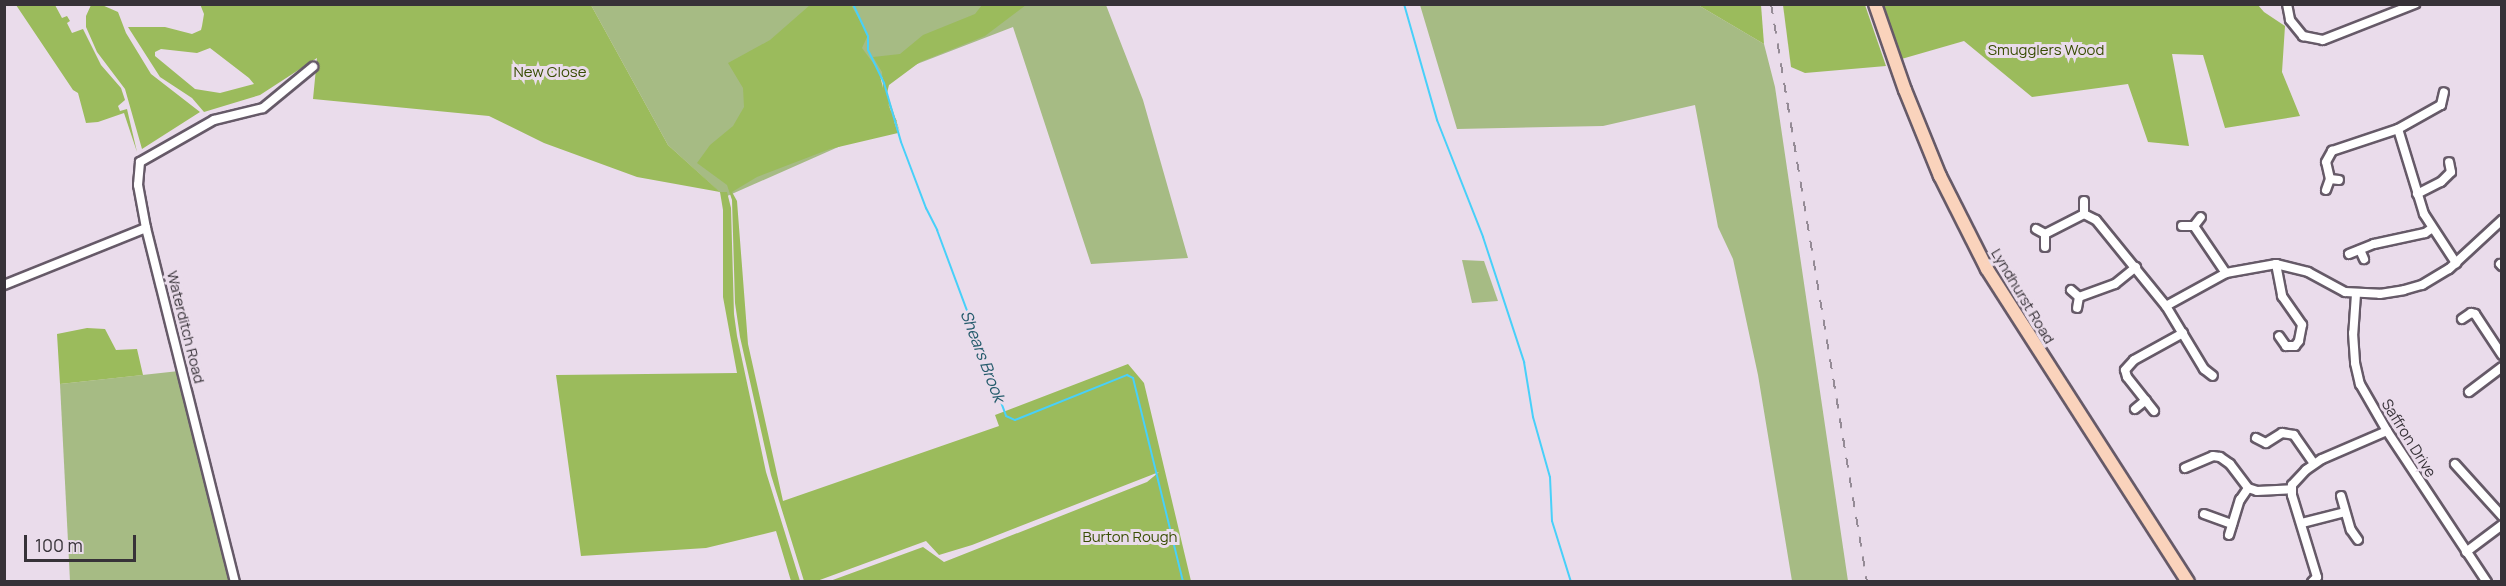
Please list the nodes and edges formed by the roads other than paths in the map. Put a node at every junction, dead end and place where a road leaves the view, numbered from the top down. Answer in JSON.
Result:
{"nodes":[{"id":1,"x":1875,"y":4,"type":"edge"},
{"id":2,"x":2287,"y":4,"type":"edge"},
{"id":3,"x":2415,"y":4,"type":"edge"},
{"id":4,"x":313,"y":67,"type":"dead end"},
{"id":5,"x":2444,"y":92,"type":"dead end"},
{"id":6,"x":2398,"y":129,"type":"junction"},
{"id":7,"x":2449,"y":162,"type":"dead end"},
{"id":8,"x":2330,"y":179,"type":"junction"},
{"id":9,"x":2339,"y":180,"type":"dead end"},
{"id":10,"x":2326,"y":190,"type":"dead end"},
{"id":11,"x":2417,"y":195,"type":"junction"},
{"id":12,"x":2085,"y":201,"type":"dead end"},
{"id":13,"x":2084,"y":214,"type":"junction"},
{"id":14,"x":2201,"y":217,"type":"dead end"},
{"id":15,"x":2502,"y":220,"type":"edge"},
{"id":16,"x":2182,"y":226,"type":"dead end"},
{"id":17,"x":2194,"y":226,"type":"junction"},
{"id":18,"x":146,"y":228,"type":"junction"},
{"id":19,"x":2036,"y":229,"type":"dead end"},
{"id":20,"x":2431,"y":229,"type":"junction"},
{"id":21,"x":2045,"y":234,"type":"junction"},
{"id":22,"x":2045,"y":247,"type":"dead end"},
{"id":23,"x":2360,"y":250,"type":"junction"},
{"id":24,"x":2349,"y":255,"type":"dead end"},
{"id":25,"x":2364,"y":259,"type":"dead end"},
{"id":26,"x":2456,"y":263,"type":"junction"},
{"id":27,"x":2276,"y":264,"type":"junction"},
{"id":28,"x":2136,"y":267,"type":"junction"},
{"id":29,"x":2226,"y":273,"type":"junction"},
{"id":30,"x":4,"y":285,"type":"edge"},
{"id":31,"x":2071,"y":290,"type":"dead end"},
{"id":32,"x":2356,"y":294,"type":"junction"},
{"id":33,"x":2079,"y":297,"type":"junction"},
{"id":34,"x":2166,"y":306,"type":"junction"},
{"id":35,"x":2078,"y":308,"type":"dead end"},
{"id":36,"x":2462,"y":319,"type":"dead end"},
{"id":37,"x":2183,"y":333,"type":"junction"},
{"id":38,"x":2279,"y":336,"type":"dead end"},
{"id":39,"x":2502,"y":355,"type":"edge"},
{"id":40,"x":2502,"y":367,"type":"edge"},
{"id":41,"x":2213,"y":376,"type":"dead end"},
{"id":42,"x":2469,"y":392,"type":"dead end"},
{"id":43,"x":2145,"y":400,"type":"junction"},
{"id":44,"x":2135,"y":409,"type":"dead end"},
{"id":45,"x":2154,"y":411,"type":"dead end"},
{"id":46,"x":2387,"y":431,"type":"junction"},
{"id":47,"x":2256,"y":438,"type":"dead end"},
{"id":48,"x":2266,"y":443,"type":"junction"},
{"id":49,"x":2268,"y":453,"type":"dead end"},
{"id":50,"x":2314,"y":464,"type":"junction"},
{"id":51,"x":2455,"y":464,"type":"dead end"},
{"id":52,"x":2185,"y":468,"type":"dead end"},
{"id":53,"x":2248,"y":488,"type":"junction"},
{"id":54,"x":2292,"y":489,"type":"junction"},
{"id":55,"x":2341,"y":496,"type":"dead end"},
{"id":56,"x":2345,"y":512,"type":"junction"},
{"id":57,"x":2204,"y":514,"type":"dead end"},
{"id":58,"x":2502,"y":516,"type":"edge"},
{"id":59,"x":2302,"y":523,"type":"junction"},
{"id":60,"x":2232,"y":524,"type":"junction"},
{"id":61,"x":2502,"y":525,"type":"edge"},
{"id":62,"x":2229,"y":535,"type":"dead end"},
{"id":63,"x":2358,"y":540,"type":"dead end"},
{"id":64,"x":2466,"y":552,"type":"junction"},
{"id":65,"x":2317,"y":580,"type":"edge"},
{"id":66,"x":235,"y":582,"type":"edge"},
{"id":67,"x":2188,"y":582,"type":"edge"},
{"id":68,"x":2487,"y":582,"type":"edge"}],
"edges":[{"from":1,"to":67,"type":"main road","name":"Lyndhurst Road"},
{"from":2,"to":3,"type":"street"},
{"from":4,"to":18,"type":"street","name":"Waterditch Road"},
{"from":5,"to":6,"type":"street"},
{"from":6,"to":8,"type":"street"},
{"from":6,"to":11,"type":"street"},
{"from":7,"to":11,"type":"street"},
{"from":8,"to":9,"type":"street"},
{"from":8,"to":10,"type":"street"},
{"from":11,"to":20,"type":"street"},
{"from":12,"to":13,"type":"street"},
{"from":13,"to":21,"type":"street"},
{"from":13,"to":28,"type":"street"},
{"from":14,"to":17,"type":"street"},
{"from":15,"to":26,"type":"street"},
{"from":16,"to":17,"type":"street"},
{"from":17,"to":29,"type":"street"},
{"from":18,"to":30,"type":"street"},
{"from":18,"to":66,"type":"street","name":"Waterditch Road"},
{"from":19,"to":21,"type":"street"},
{"from":20,"to":23,"type":"street"},
{"from":20,"to":26,"type":"street"},
{"from":21,"to":22,"type":"street"},
{"from":23,"to":24,"type":"street"},
{"from":23,"to":25,"type":"street"},
{"from":26,"to":32,"type":"street"},
{"from":27,"to":29,"type":"street"},
{"from":27,"to":32,"type":"street"},
{"from":27,"to":38,"type":"street"},
{"from":28,"to":33,"type":"street"},
{"from":28,"to":34,"type":"street"},
{"from":29,"to":34,"type":"street"},
{"from":31,"to":33,"type":"street"},
{"from":32,"to":46,"type":"street","name":"Saffron Drive"},
{"from":33,"to":35,"type":"street"},
{"from":34,"to":37,"type":"street"},
{"from":36,"to":39,"type":"street"},
{"from":37,"to":41,"type":"street"},
{"from":37,"to":43,"type":"street"},
{"from":40,"to":42,"type":"street"},
{"from":43,"to":44,"type":"street"},
{"from":43,"to":45,"type":"street"},
{"from":46,"to":50,"type":"street"},
{"from":46,"to":64,"type":"street","name":"Saffron Drive"},
{"from":47,"to":48,"type":"street"},
{"from":48,"to":49,"type":"street"},
{"from":48,"to":50,"type":"street"},
{"from":50,"to":54,"type":"street"},
{"from":51,"to":58,"type":"street"},
{"from":52,"to":53,"type":"street"},
{"from":53,"to":54,"type":"street"},
{"from":53,"to":60,"type":"street"},
{"from":54,"to":59,"type":"street"},
{"from":55,"to":56,"type":"street"},
{"from":56,"to":59,"type":"street"},
{"from":56,"to":63,"type":"street"},
{"from":57,"to":60,"type":"street"},
{"from":59,"to":65,"type":"street"},
{"from":60,"to":62,"type":"street"},
{"from":61,"to":64,"type":"street"},
{"from":64,"to":68,"type":"street","name":"Saffron Drive"}]}
